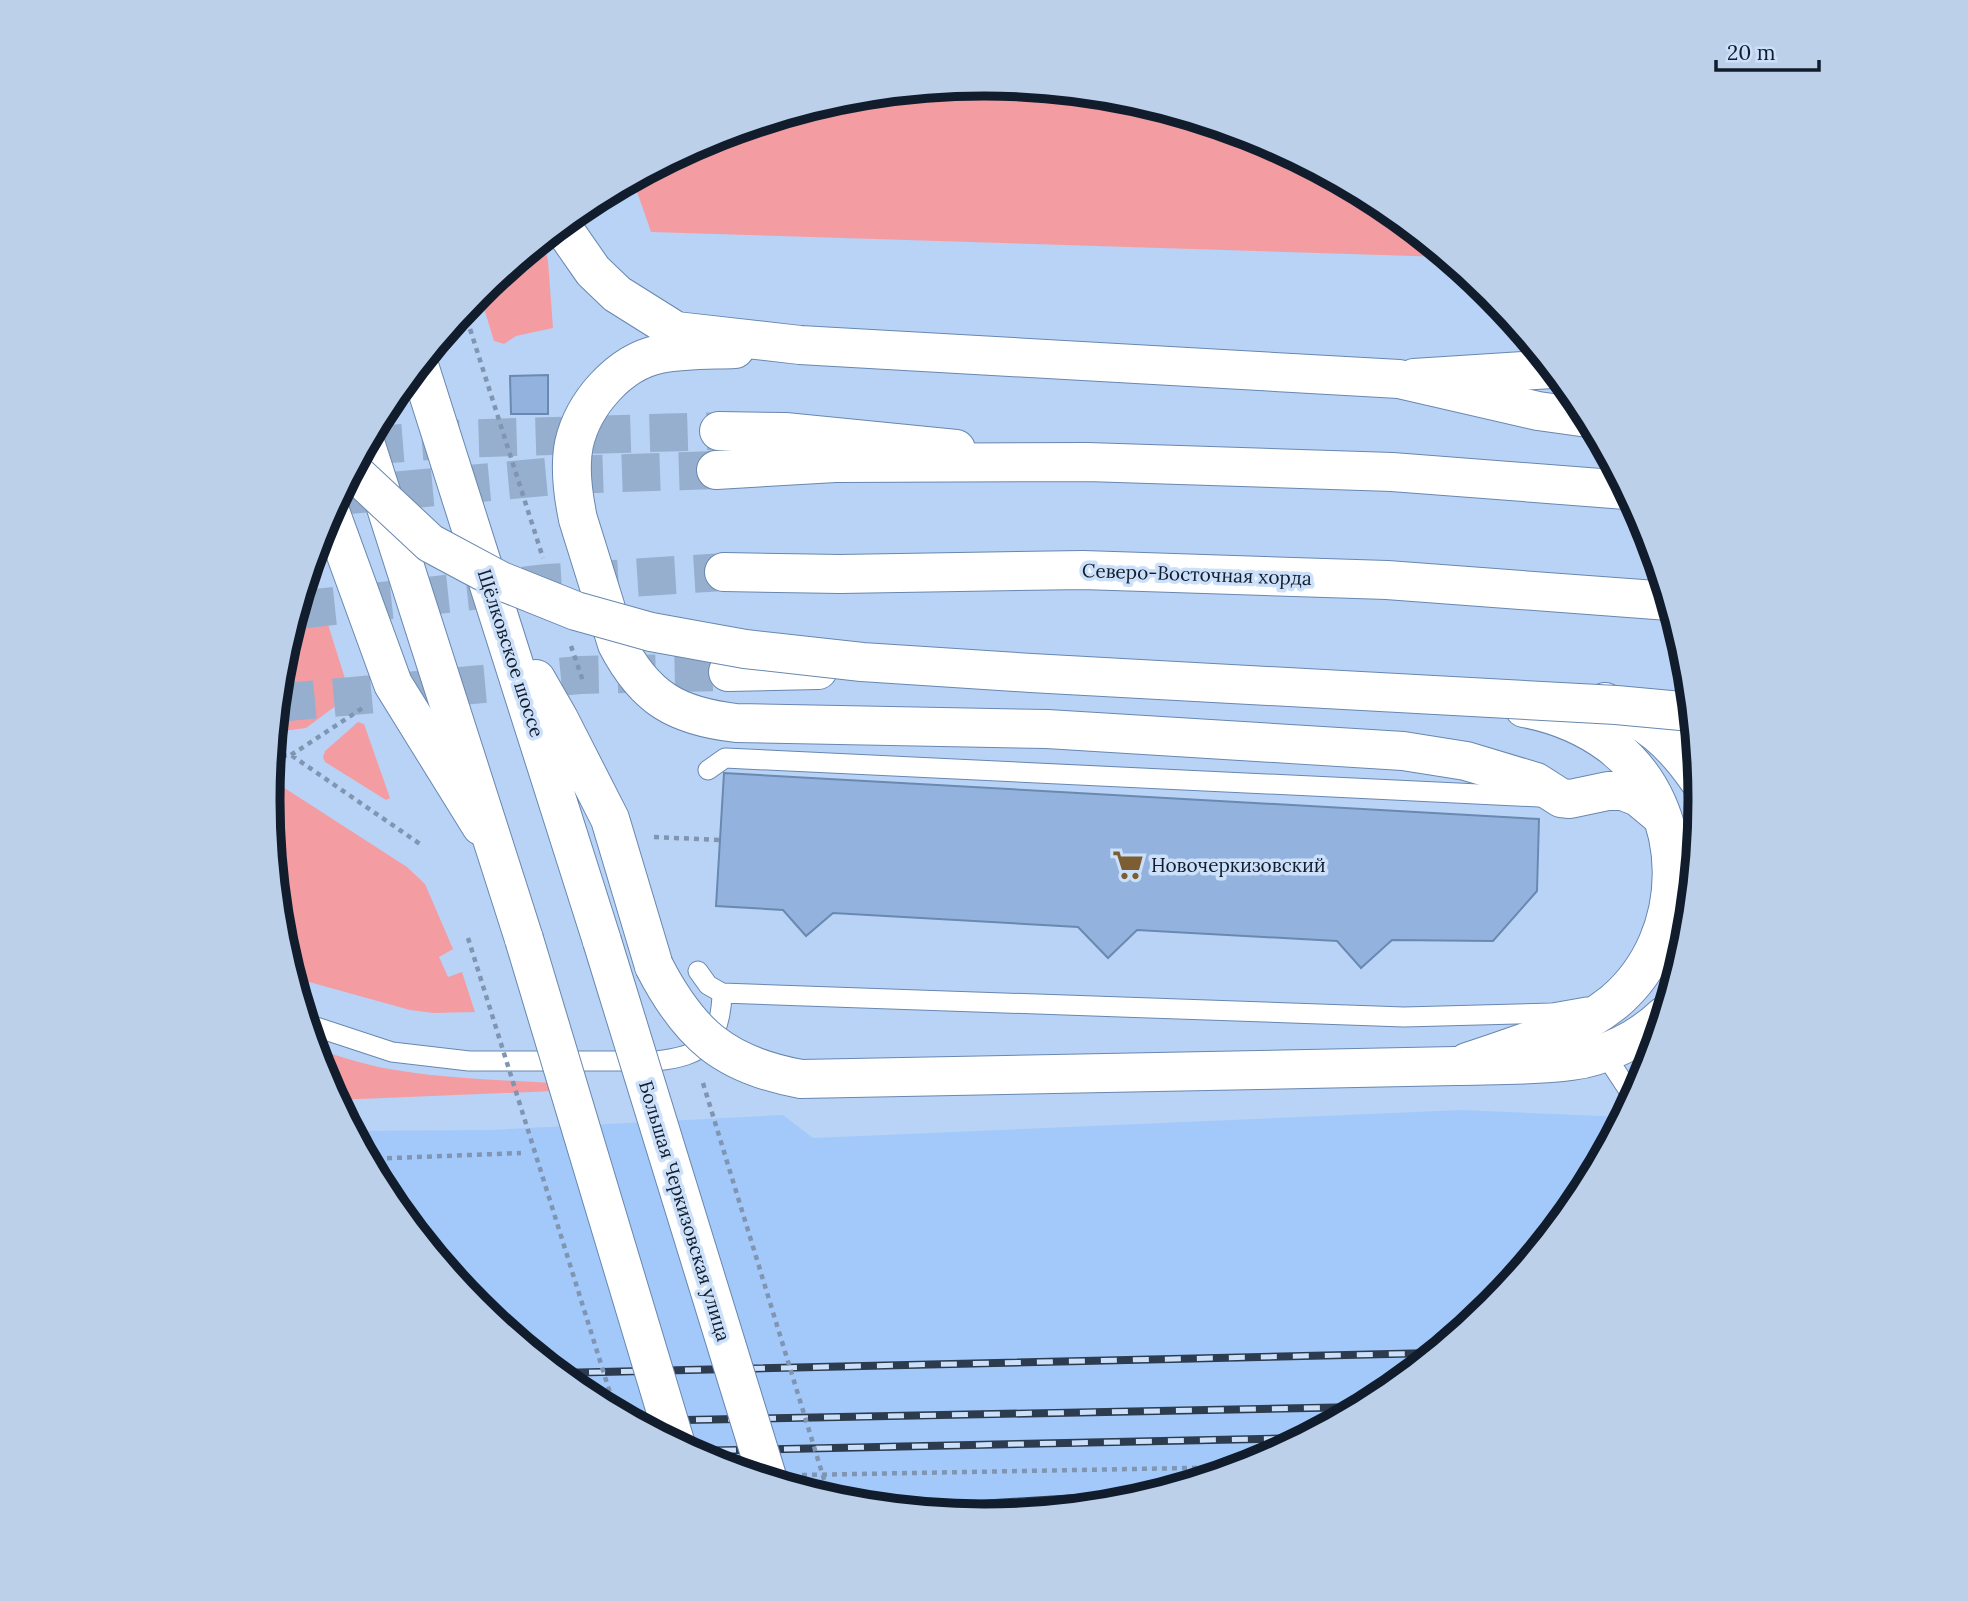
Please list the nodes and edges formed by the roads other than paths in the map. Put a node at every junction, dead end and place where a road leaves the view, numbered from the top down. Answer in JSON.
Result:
{"nodes":[{"id":1,"x":567,"y":234,"type":"edge"},
{"id":2,"x":800,"y":345,"type":"junction"},
{"id":3,"x":1541,"y":370,"type":"edge"},
{"id":4,"x":422,"y":376,"type":"edge"},
{"id":5,"x":1399,"y":379,"type":"junction"},
{"id":6,"x":1574,"y":416,"type":"edge"},
{"id":7,"x":719,"y":431,"type":"tunnel mouth"},
{"id":8,"x":370,"y":456,"type":"edge"},
{"id":9,"x":1087,"y":461,"type":"junction"},
{"id":10,"x":716,"y":470,"type":"tunnel mouth"},
{"id":11,"x":359,"y":476,"type":"edge"},
{"id":12,"x":1616,"y":489,"type":"edge"},
{"id":13,"x":335,"y":526,"type":"edge"},
{"id":14,"x":724,"y":572,"type":"tunnel mouth"},
{"id":15,"x":1659,"y":600,"type":"edge"},
{"id":16,"x":495,"y":607,"type":"junction"},
{"id":17,"x":728,"y":672,"type":"tunnel mouth"},
{"id":18,"x":1439,"y":691,"type":"junction"},
{"id":19,"x":1682,"y":711,"type":"edge"},
{"id":20,"x":1687,"y":763,"type":"edge"},
{"id":21,"x":708,"y":770,"type":"dead end"},
{"id":22,"x":1561,"y":798,"type":"junction"},
{"id":23,"x":1662,"y":817,"type":"junction"},
{"id":24,"x":497,"y":852,"type":"junction"},
{"id":25,"x":602,"y":942,"type":"joint"},
{"id":26,"x":698,"y":971,"type":"dead end"},
{"id":27,"x":722,"y":993,"type":"junction"},
{"id":28,"x":1614,"y":1002,"type":"junction"},
{"id":29,"x":1652,"y":1025,"type":"edge"},
{"id":30,"x":317,"y":1027,"type":"edge"},
{"id":31,"x":1604,"y":1053,"type":"junction"},
{"id":32,"x":1456,"y":1066,"type":"junction"},
{"id":33,"x":1627,"y":1088,"type":"edge"},
{"id":34,"x":672,"y":1431,"type":"edge"},
{"id":35,"x":782,"y":1475,"type":"edge"}],
"edges":[{"from":1,"to":2,"type":"main road"},
{"from":2,"to":5,"type":"main road"},
{"from":2,"to":22,"type":"main road"},
{"from":3,"to":5,"type":"main road"},
{"from":4,"to":16,"type":"main road","name":"Щёлковское шоссе"},
{"from":5,"to":6,"type":"main road"},
{"from":7,"to":9,"type":"main road"},
{"from":8,"to":24,"type":"main road"},
{"from":9,"to":10,"type":"main road"},
{"from":9,"to":12,"type":"main road"},
{"from":11,"to":19,"type":"main road","bridge":true},
{"from":13,"to":24,"type":"main road"},
{"from":14,"to":15,"type":"main road","name":"Северо-Восточная хорда"},
{"from":16,"to":25,"type":"main road","name":"Щёлковское шоссе"},
{"from":16,"to":32,"type":"main road","bridge":true},
{"from":17,"to":18,"type":"main road"},
{"from":18,"to":20,"type":"main road"},
{"from":18,"to":23,"type":"main road"},
{"from":21,"to":22,"type":"lane"},
{"from":22,"to":23,"type":"main road"},
{"from":23,"to":28,"type":"main road"},
{"from":24,"to":34,"type":"main road","bridge":true},
{"from":25,"to":35,"type":"main road","name":"Большая Черкизовская улица","bridge":true},
{"from":26,"to":27,"type":"lane"},
{"from":27,"to":28,"type":"lane"},
{"from":27,"to":30,"type":"lane"},
{"from":28,"to":32,"type":"main road"},
{"from":29,"to":31,"type":"main road"},
{"from":31,"to":32,"type":"main road"},
{"from":31,"to":33,"type":"lane"}]}
